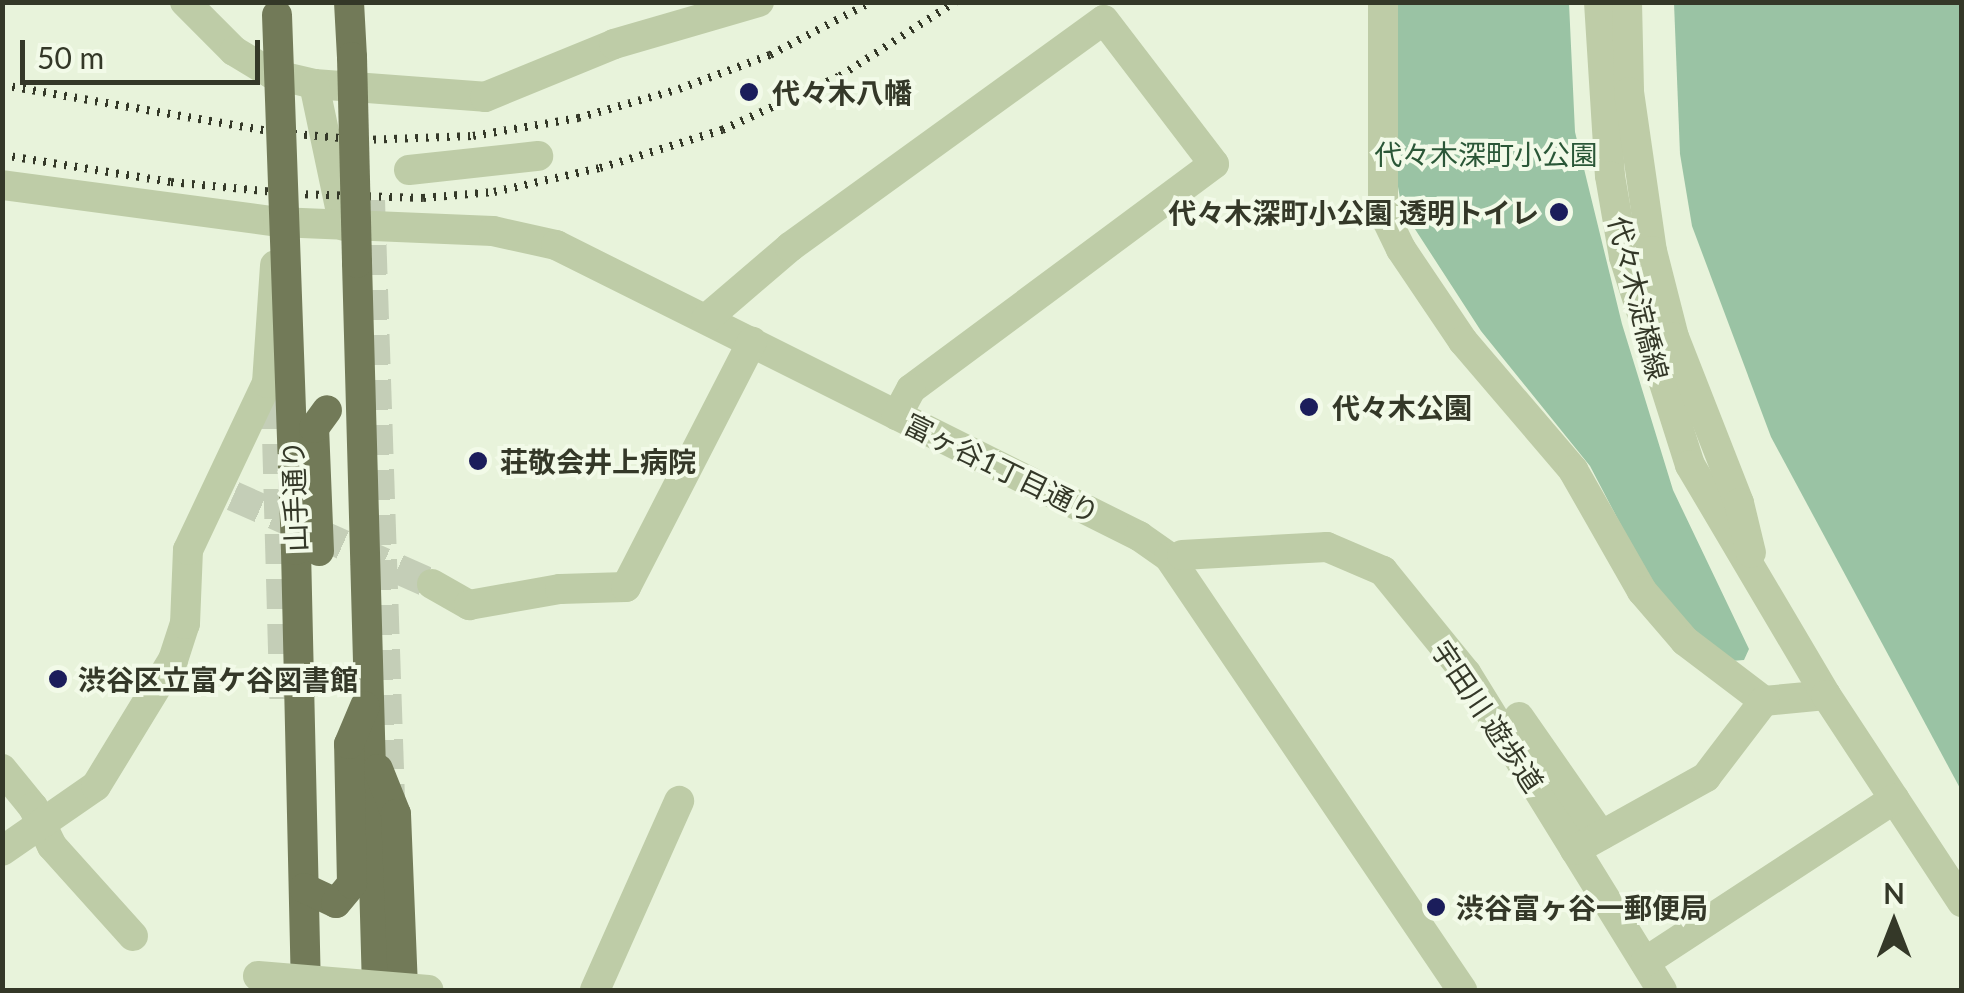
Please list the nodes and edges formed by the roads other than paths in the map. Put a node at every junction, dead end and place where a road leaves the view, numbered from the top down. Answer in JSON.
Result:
{"nodes":[{"id":1,"x":185,"y":2,"type":"edge"},
{"id":2,"x":349,"y":2,"type":"edge"},
{"id":3,"x":758,"y":2,"type":"edge"},
{"id":4,"x":1383,"y":2,"type":"edge"},
{"id":5,"x":1599,"y":2,"type":"edge"},
{"id":6,"x":1628,"y":2,"type":"edge"},
{"id":7,"x":277,"y":9,"type":"edge"},
{"id":8,"x":314,"y":84,"type":"junction"},
{"id":9,"x":538,"y":156,"type":"dead end"},
{"id":10,"x":409,"y":170,"type":"dead end"},
{"id":11,"x":2,"y":185,"type":"edge"},
{"id":12,"x":278,"y":222,"type":"junction"},
{"id":13,"x":344,"y":226,"type":"junction"},
{"id":14,"x":706,"y":319,"type":"junction"},
{"id":15,"x":752,"y":342,"type":"junction"},
{"id":16,"x":896,"y":415,"type":"junction"},
{"id":17,"x":361,"y":421,"type":"junction"},
{"id":18,"x":308,"y":550,"type":"junction"},
{"id":19,"x":1182,"y":555,"type":"dead end"},
{"id":20,"x":1756,"y":570,"type":"junction"},
{"id":21,"x":432,"y":584,"type":"tunnel mouth"},
{"id":22,"x":1826,"y":695,"type":"junction"},
{"id":23,"x":368,"y":698,"type":"junction"},
{"id":24,"x":1764,"y":700,"type":"junction"},
{"id":25,"x":1519,"y":717,"type":"dead end"},
{"id":26,"x":371,"y":752,"type":"junction"},
{"id":27,"x":2,"y":769,"type":"edge"},
{"id":28,"x":1894,"y":799,"type":"junction"},
{"id":29,"x":678,"y":801,"type":"dead end"},
{"id":30,"x":42,"y":825,"type":"junction"},
{"id":31,"x":1588,"y":843,"type":"junction"},
{"id":32,"x":2,"y":851,"type":"edge"},
{"id":33,"x":304,"y":888,"type":"junction"},
{"id":34,"x":1962,"y":902,"type":"edge"},
{"id":35,"x":133,"y":936,"type":"dead end"},
{"id":36,"x":1645,"y":962,"type":"junction"},
{"id":37,"x":259,"y":990,"type":"edge"},
{"id":38,"x":306,"y":990,"type":"edge"},
{"id":39,"x":378,"y":990,"type":"edge"},
{"id":40,"x":403,"y":990,"type":"edge"},
{"id":41,"x":428,"y":990,"type":"edge"},
{"id":42,"x":596,"y":990,"type":"edge"},
{"id":43,"x":1462,"y":990,"type":"edge"},
{"id":44,"x":1662,"y":990,"type":"edge"}],
"edges":[{"from":1,"to":8,"type":"street"},
{"from":2,"to":17,"type":"main road","bridge":true},
{"from":3,"to":8,"type":"street"},
{"from":4,"to":24,"type":"street"},
{"from":5,"to":20,"type":"street","name":"代々木淀橋線"},
{"from":6,"to":20,"type":"street","name":"代々木淀橋線"},
{"from":7,"to":18,"type":"main road","name":"山手通り","bridge":true},
{"from":8,"to":13,"type":"street"},
{"from":9,"to":10,"type":"street"},
{"from":11,"to":12,"type":"street","name":"富ヶ谷1丁目通り"},
{"from":12,"to":13,"type":"street","name":"富ヶ谷1丁目通り"},
{"from":12,"to":30,"type":"street"},
{"from":13,"to":14,"type":"street","name":"富ヶ谷1丁目通り"},
{"from":14,"to":15,"type":"street","name":"富ヶ谷1丁目通り"},
{"from":14,"to":16,"type":"street"},
{"from":15,"to":16,"type":"street","name":"富ヶ谷1丁目通り"},
{"from":15,"to":21,"type":"street"},
{"from":16,"to":43,"type":"street","name":"富ヶ谷1丁目通り"},
{"from":17,"to":18,"type":"main road","bridge":true},
{"from":17,"to":23,"type":"main road"},
{"from":18,"to":33,"type":"main road","name":"山手通り"},
{"from":19,"to":31,"type":"street","name":"宇田川 遊歩道"},
{"from":20,"to":22,"type":"street","name":"代々木淀橋線"},
{"from":22,"to":24,"type":"street"},
{"from":22,"to":28,"type":"street","name":"代々木淀橋線"},
{"from":23,"to":26,"type":"main road"},
{"from":23,"to":33,"type":"main road"},
{"from":24,"to":31,"type":"street"},
{"from":25,"to":31,"type":"street"},
{"from":26,"to":39,"type":"main road"},
{"from":26,"to":40,"type":"main road"},
{"from":27,"to":30,"type":"street"},
{"from":28,"to":34,"type":"street","name":"代々木淀橋線"},
{"from":28,"to":36,"type":"street"},
{"from":29,"to":42,"type":"street"},
{"from":30,"to":32,"type":"street"},
{"from":30,"to":35,"type":"street"},
{"from":31,"to":36,"type":"street","name":"宇田川 遊歩道"},
{"from":33,"to":38,"type":"main road","name":"山手通り"},
{"from":36,"to":44,"type":"street","name":"宇田川 遊歩道"},
{"from":37,"to":41,"type":"street","bridge":true}]}
